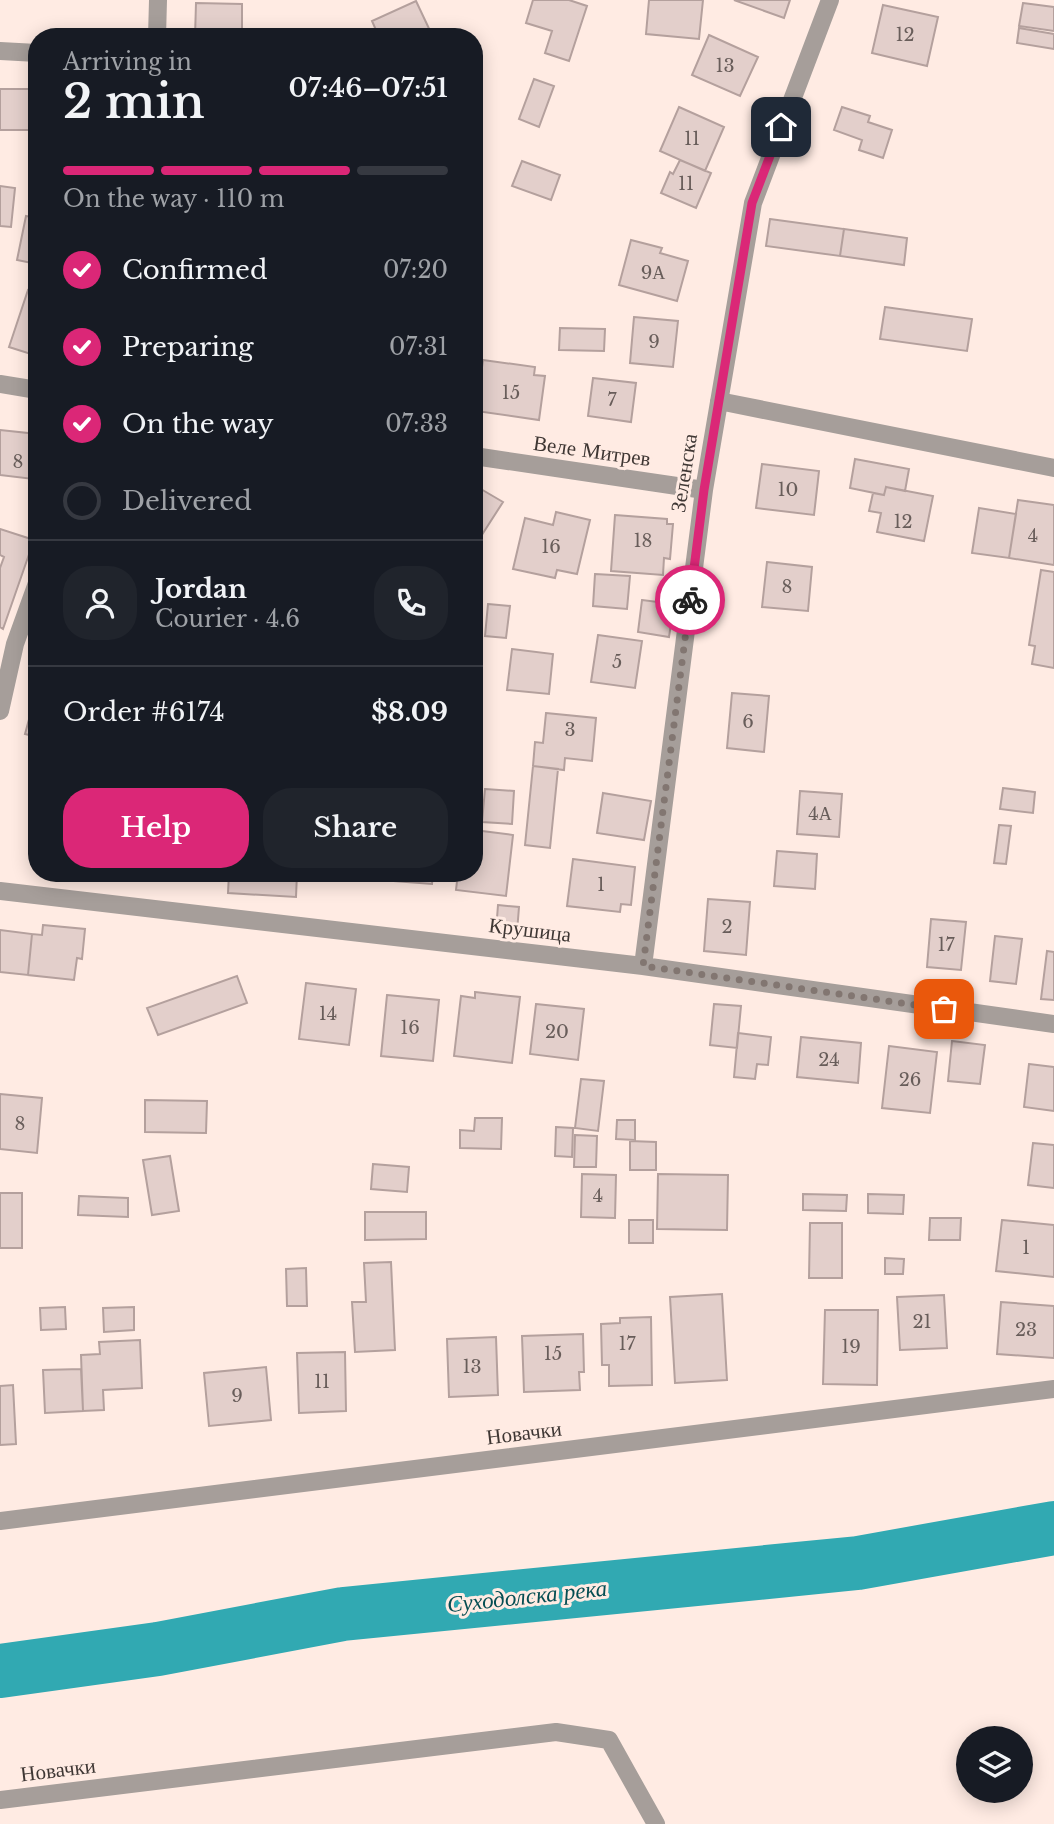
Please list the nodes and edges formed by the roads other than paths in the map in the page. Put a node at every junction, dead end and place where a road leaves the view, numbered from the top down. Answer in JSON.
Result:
{"nodes":[{"id":1,"x":158,"y":0,"type":"edge"},
{"id":2,"x":830,"y":0,"type":"edge"},
{"id":3,"x":157,"y":28,"type":"edge"},
{"id":4,"x":0,"y":51,"type":"edge"},
{"id":5,"x":28,"y":53,"type":"edge"},
{"id":6,"x":0,"y":384,"type":"edge"},
{"id":7,"x":28,"y":389,"type":"edge"},
{"id":8,"x":719,"y":401,"type":"junction"},
{"id":9,"x":483,"y":457,"type":"edge"},
{"id":10,"x":1054,"y":468,"type":"edge"},
{"id":11,"x":704,"y":490,"type":"junction"},
{"id":12,"x":28,"y":608,"type":"edge"},
{"id":13,"x":0,"y":711,"type":"edge"},
{"id":14,"x":0,"y":891,"type":"edge"},
{"id":15,"x":643,"y":966,"type":"junction"},
{"id":16,"x":1054,"y":1024,"type":"edge"},
{"id":17,"x":1054,"y":1390,"type":"edge"},
{"id":18,"x":0,"y":1521,"type":"edge"},
{"id":19,"x":0,"y":1800,"type":"edge"},
{"id":20,"x":656,"y":1824,"type":"edge"}],
"edges":[{"from":1,"to":3,"type":"street"},
{"from":2,"to":8,"type":"street","name":"Зеленска"},
{"from":4,"to":5,"type":"street"},
{"from":6,"to":7,"type":"street"},
{"from":8,"to":10,"type":"street"},
{"from":8,"to":11,"type":"street","name":"Зеленска"},
{"from":9,"to":11,"type":"street","name":"Веле Митрев"},
{"from":11,"to":15,"type":"street","name":"Зеленска"},
{"from":12,"to":13,"type":"street"},
{"from":14,"to":15,"type":"street","name":"Крушица"},
{"from":15,"to":16,"type":"street","name":"Крушица"},
{"from":17,"to":18,"type":"street","name":"Новачки"},
{"from":19,"to":20,"type":"street","name":"Новачки"}]}
